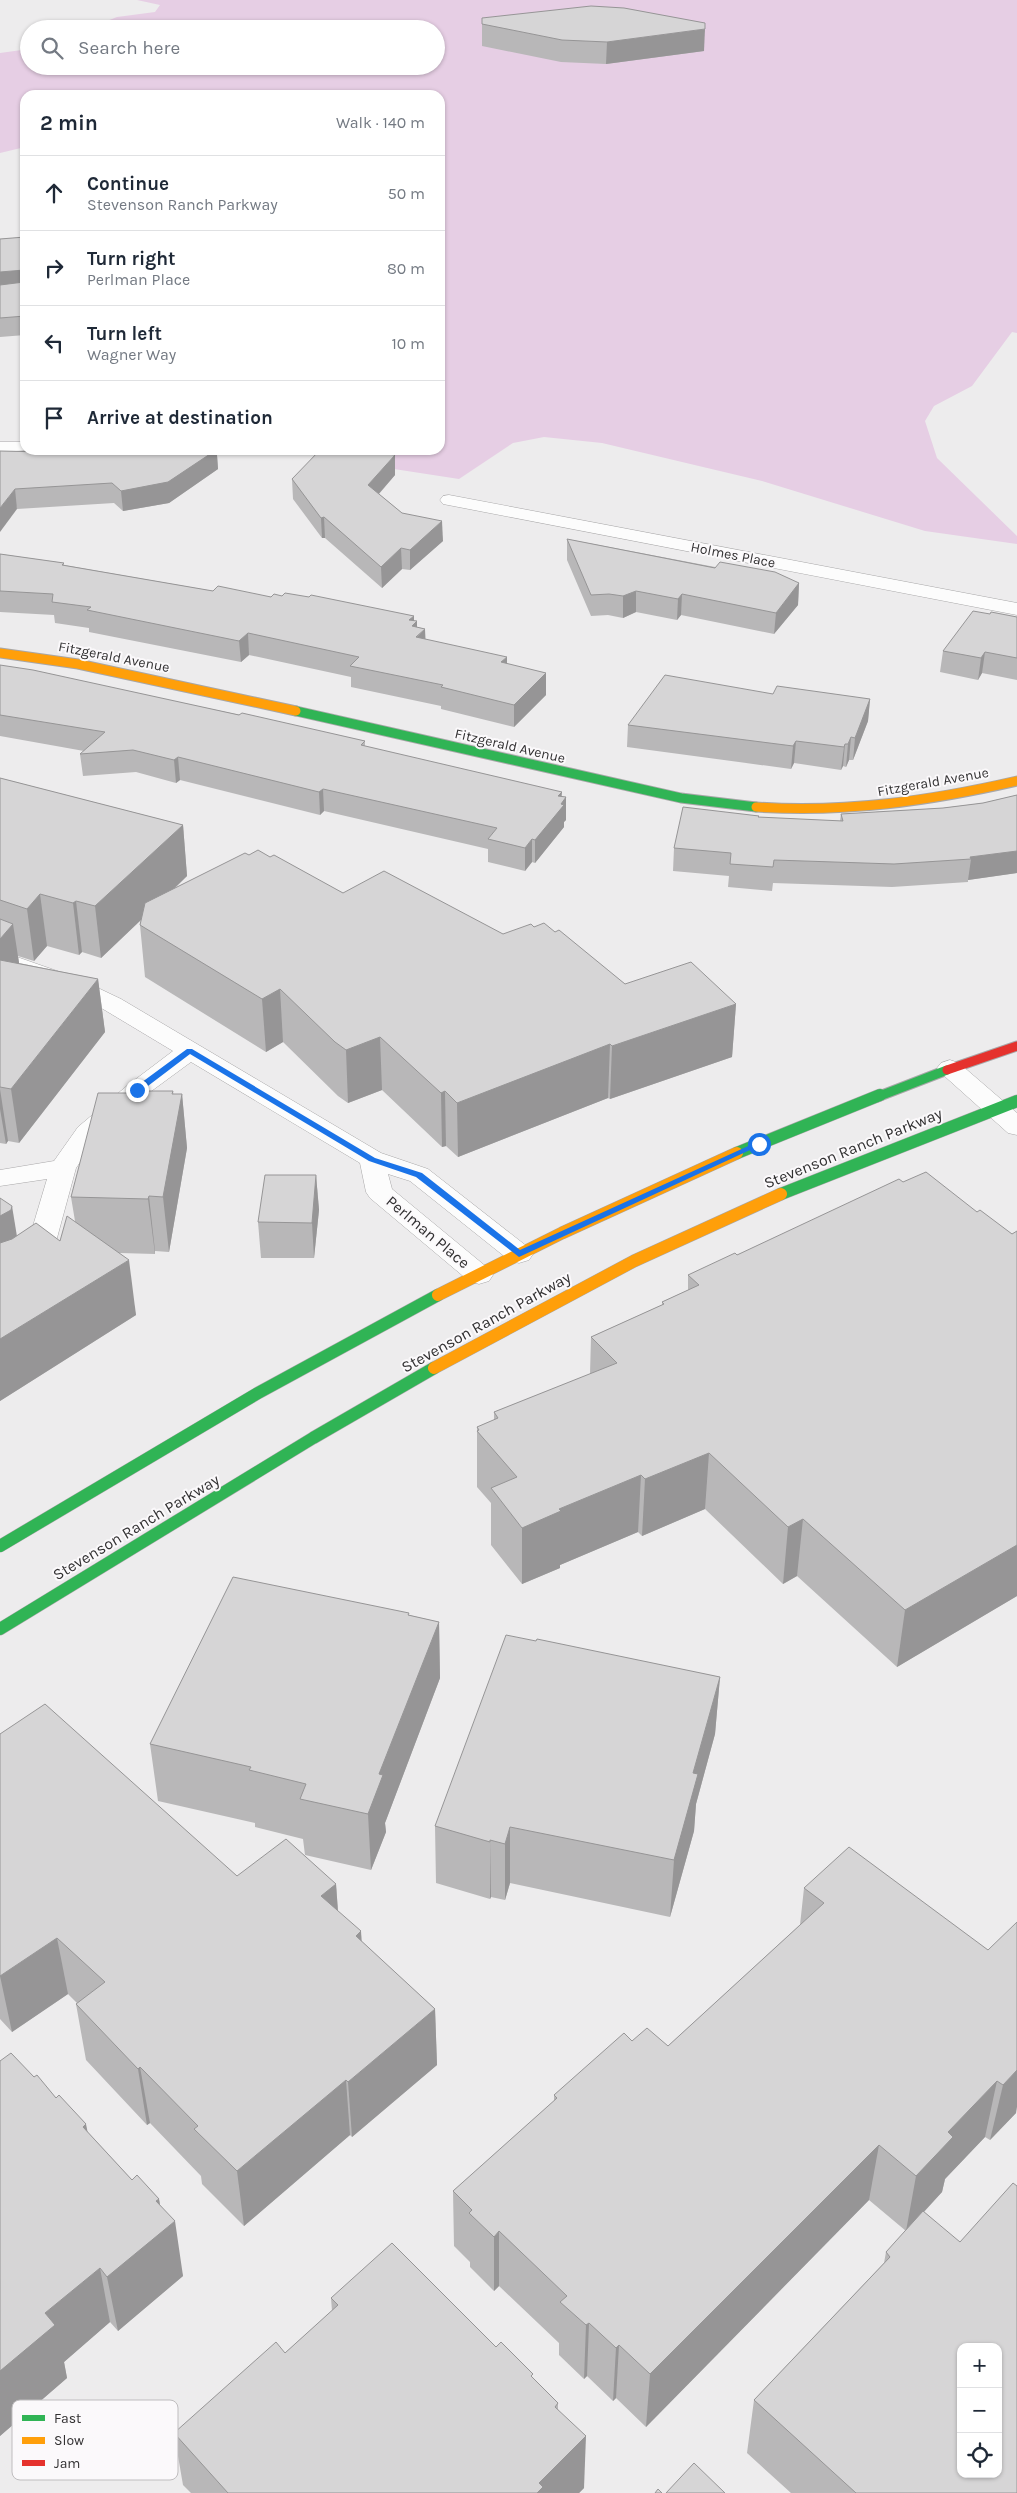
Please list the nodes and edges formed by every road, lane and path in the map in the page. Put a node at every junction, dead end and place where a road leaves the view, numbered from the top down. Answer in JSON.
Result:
{"nodes":[{"id":1,"x":0,"y":447,"type":"edge"},
{"id":2,"x":20,"y":447,"type":"edge"},
{"id":3,"x":449,"y":500,"type":"dead end"},
{"id":4,"x":1017,"y":609,"type":"edge"},
{"id":5,"x":0,"y":653,"type":"edge"},
{"id":6,"x":1017,"y":781,"type":"edge"},
{"id":7,"x":0,"y":958,"type":"edge"},
{"id":8,"x":1017,"y":1046,"type":"edge"},
{"id":9,"x":190,"y":1051,"type":"junction"},
{"id":10,"x":950,"y":1068,"type":"junction"},
{"id":11,"x":1006,"y":1105,"type":"edge"},
{"id":12,"x":1017,"y":1127,"type":"edge"},
{"id":13,"x":372,"y":1159,"type":"junction"},
{"id":14,"x":62,"y":1168,"type":"junction"},
{"id":15,"x":0,"y":1178,"type":"edge"},
{"id":16,"x":519,"y":1254,"type":"junction"},
{"id":17,"x":479,"y":1275,"type":"junction"},
{"id":18,"x":0,"y":1291,"type":"edge"},
{"id":19,"x":0,"y":1546,"type":"edge"},
{"id":20,"x":0,"y":1629,"type":"edge"}],
"edges":[{"from":1,"to":2,"type":"street"},
{"from":3,"to":4,"type":"street","name":"Holmes Place"},
{"from":5,"to":6,"type":"main road","name":"Fitzgerald Avenue"},
{"from":7,"to":9,"type":"street","name":"Perlman Place"},
{"from":8,"to":10,"type":"main road"},
{"from":9,"to":13,"type":"street","name":"Perlman Place"},
{"from":9,"to":14,"type":"street"},
{"from":10,"to":11,"type":"street"},
{"from":10,"to":16,"type":"main road"},
{"from":11,"to":12,"type":"street"},
{"from":11,"to":20,"type":"main road","name":"Stevenson Ranch Parkway"},
{"from":13,"to":16,"type":"street","name":"Perlman Place"},
{"from":13,"to":17,"type":"street","name":"Perlman Place"},
{"from":14,"to":15,"type":"street"},
{"from":14,"to":18,"type":"street"},
{"from":16,"to":17,"type":"main road"},
{"from":17,"to":19,"type":"main road"}]}
